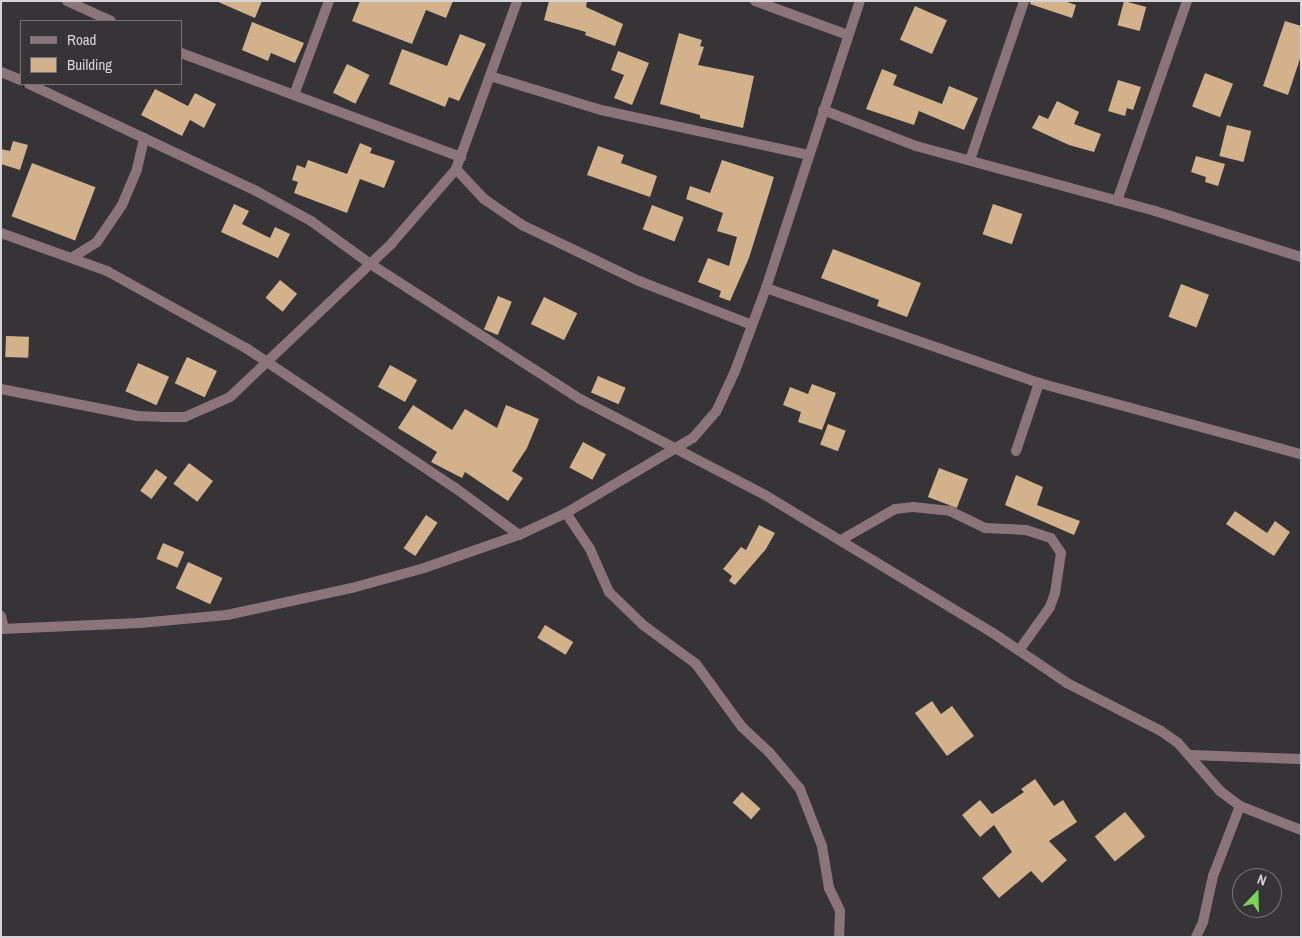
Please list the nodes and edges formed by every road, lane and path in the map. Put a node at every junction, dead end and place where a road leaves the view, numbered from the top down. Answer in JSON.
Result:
{"nodes":[{"id":1,"x":67,"y":1,"type":"edge"},
{"id":2,"x":329,"y":1,"type":"edge"},
{"id":3,"x":517,"y":1,"type":"edge"},
{"id":4,"x":755,"y":1,"type":"edge"},
{"id":5,"x":860,"y":1,"type":"edge"},
{"id":6,"x":1024,"y":1,"type":"edge"},
{"id":7,"x":1187,"y":1,"type":"edge"},
{"id":8,"x":109,"y":20,"type":"edge"},
{"id":9,"x":848,"y":35,"type":"junction"},
{"id":10,"x":182,"y":53,"type":"edge"},
{"id":11,"x":1,"y":72,"type":"edge"},
{"id":12,"x":490,"y":76,"type":"junction"},
{"id":13,"x":20,"y":80,"type":"edge"},
{"id":14,"x":31,"y":85,"type":"edge"},
{"id":15,"x":294,"y":96,"type":"junction"},
{"id":16,"x":823,"y":110,"type":"junction"},
{"id":17,"x":144,"y":138,"type":"junction"},
{"id":18,"x":809,"y":155,"type":"junction"},
{"id":19,"x":461,"y":157,"type":"junction"},
{"id":20,"x":970,"y":160,"type":"junction"},
{"id":21,"x":456,"y":169,"type":"junction"},
{"id":22,"x":1118,"y":201,"type":"junction"},
{"id":23,"x":1,"y":233,"type":"edge"},
{"id":24,"x":73,"y":257,"type":"junction"},
{"id":25,"x":1301,"y":257,"type":"edge"},
{"id":26,"x":369,"y":264,"type":"junction"},
{"id":27,"x":766,"y":288,"type":"junction"},
{"id":28,"x":752,"y":325,"type":"junction"},
{"id":29,"x":268,"y":362,"type":"junction"},
{"id":30,"x":1039,"y":383,"type":"junction"},
{"id":31,"x":1,"y":390,"type":"edge"},
{"id":32,"x":676,"y":450,"type":"junction"},
{"id":33,"x":1016,"y":451,"type":"dead end"},
{"id":34,"x":1301,"y":454,"type":"edge"},
{"id":35,"x":566,"y":513,"type":"junction"},
{"id":36,"x":519,"y":535,"type":"junction"},
{"id":37,"x":841,"y":540,"type":"junction"},
{"id":38,"x":1,"y":616,"type":"edge"},
{"id":39,"x":3,"y":629,"type":"edge"},
{"id":40,"x":1020,"y":649,"type":"junction"},
{"id":41,"x":1191,"y":755,"type":"junction"},
{"id":42,"x":1301,"y":759,"type":"edge"},
{"id":43,"x":1240,"y":806,"type":"junction"},
{"id":44,"x":1301,"y":830,"type":"edge"},
{"id":45,"x":839,"y":937,"type":"edge"},
{"id":46,"x":1196,"y":937,"type":"edge"}],
"edges":[{"from":1,"to":8,"type":"street"},
{"from":2,"to":15,"type":"street"},
{"from":3,"to":12,"type":"street"},
{"from":4,"to":9,"type":"street"},
{"from":5,"to":9,"type":"street"},
{"from":6,"to":20,"type":"street"},
{"from":7,"to":22,"type":"street"},
{"from":9,"to":16,"type":"street"},
{"from":10,"to":15,"type":"street"},
{"from":11,"to":13,"type":"street"},
{"from":12,"to":18,"type":"street"},
{"from":12,"to":19,"type":"street"},
{"from":14,"to":17,"type":"street"},
{"from":15,"to":19,"type":"street"},
{"from":16,"to":18,"type":"street"},
{"from":16,"to":20,"type":"street"},
{"from":17,"to":24,"type":"street"},
{"from":17,"to":26,"type":"street"},
{"from":18,"to":27,"type":"street"},
{"from":19,"to":21,"type":"street"},
{"from":20,"to":22,"type":"street"},
{"from":21,"to":26,"type":"street"},
{"from":21,"to":28,"type":"street"},
{"from":22,"to":25,"type":"street"},
{"from":23,"to":24,"type":"street"},
{"from":24,"to":29,"type":"street"},
{"from":26,"to":29,"type":"street"},
{"from":26,"to":32,"type":"street"},
{"from":27,"to":28,"type":"street"},
{"from":27,"to":30,"type":"street"},
{"from":28,"to":32,"type":"street"},
{"from":29,"to":31,"type":"street"},
{"from":29,"to":36,"type":"street"},
{"from":30,"to":33,"type":"street"},
{"from":30,"to":34,"type":"street"},
{"from":32,"to":35,"type":"street"},
{"from":32,"to":37,"type":"street"},
{"from":35,"to":36,"type":"street"},
{"from":35,"to":45,"type":"street"},
{"from":36,"to":39,"type":"street"},
{"from":37,"to":40,"type":"street"},
{"from":37,"to":40,"type":"street"},
{"from":38,"to":39,"type":"street"},
{"from":40,"to":41,"type":"street"},
{"from":41,"to":42,"type":"street"},
{"from":41,"to":43,"type":"street"},
{"from":43,"to":44,"type":"street"},
{"from":43,"to":46,"type":"street"}]}
